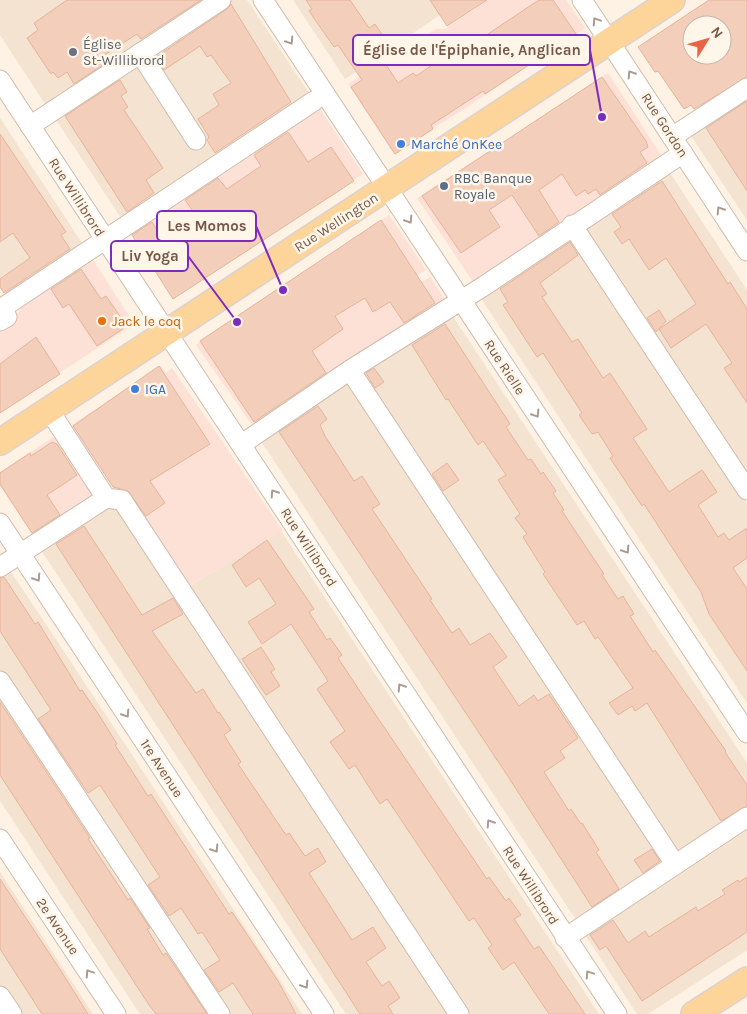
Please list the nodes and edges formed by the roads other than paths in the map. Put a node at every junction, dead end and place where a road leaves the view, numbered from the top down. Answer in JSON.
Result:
{"nodes":[{"id":1,"x":221,"y":0,"type":"edge"},
{"id":2,"x":265,"y":0,"type":"edge"},
{"id":3,"x":582,"y":0,"type":"edge"},
{"id":4,"x":672,"y":0,"type":"edge"},
{"id":5,"x":610,"y":41,"type":"junction"},
{"id":6,"x":140,"y":53,"type":"junction"},
{"id":7,"x":0,"y":80,"type":"edge"},
{"id":8,"x":747,"y":88,"type":"edge"},
{"id":9,"x":314,"y":101,"type":"dead end"},
{"id":10,"x":30,"y":126,"type":"junction"},
{"id":11,"x":196,"y":140,"type":"dead end"},
{"id":12,"x":678,"y":145,"type":"junction"},
{"id":13,"x":388,"y":188,"type":"junction"},
{"id":14,"x":572,"y":225,"type":"junction"},
{"id":15,"x":105,"y":240,"type":"junction"},
{"id":16,"x":747,"y":250,"type":"edge"},
{"id":17,"x":461,"y":300,"type":"junction"},
{"id":18,"x":1,"y":311,"type":"edge"},
{"id":19,"x":166,"y":333,"type":"junction"},
{"id":20,"x":350,"y":370,"type":"junction"},
{"id":21,"x":49,"y":410,"type":"junction"},
{"id":22,"x":0,"y":442,"type":"edge"},
{"id":23,"x":242,"y":444,"type":"junction"},
{"id":24,"x":747,"y":490,"type":"edge"},
{"id":25,"x":106,"y":498,"type":"junction"},
{"id":26,"x":0,"y":523,"type":"edge"},
{"id":27,"x":21,"y":554,"type":"junction"},
{"id":28,"x":0,"y":567,"type":"edge"},
{"id":29,"x":0,"y":682,"type":"edge"},
{"id":30,"x":747,"y":733,"type":"edge"},
{"id":31,"x":747,"y":817,"type":"edge"},
{"id":32,"x":0,"y":839,"type":"edge"},
{"id":33,"x":675,"y":864,"type":"junction"},
{"id":34,"x":565,"y":938,"type":"junction"},
{"id":35,"x":747,"y":980,"type":"edge"},
{"id":36,"x":0,"y":996,"type":"edge"},
{"id":37,"x":12,"y":1014,"type":"edge"},
{"id":38,"x":116,"y":1014,"type":"edge"},
{"id":39,"x":220,"y":1014,"type":"edge"},
{"id":40,"x":324,"y":1014,"type":"edge"},
{"id":41,"x":459,"y":1014,"type":"edge"},
{"id":42,"x":617,"y":1014,"type":"edge"},
{"id":43,"x":694,"y":1014,"type":"edge"}],
"edges":[{"from":1,"to":6,"type":"street"},
{"from":2,"to":13,"type":"street","name":"Rue Rielle","one_way":true},
{"from":5,"to":3,"type":"street","name":"Rue Gordon","one_way":true},
{"from":4,"to":5,"type":"main road","name":"Rue Wellington"},
{"from":12,"to":5,"type":"street","name":"Rue Gordon","one_way":true},
{"from":5,"to":13,"type":"main road","name":"Rue Wellington"},
{"from":6,"to":10,"type":"street"},
{"from":6,"to":11,"type":"street"},
{"from":7,"to":10,"type":"street","name":"Rue Willibrord"},
{"from":8,"to":12,"type":"street"},
{"from":9,"to":15,"type":"street"},
{"from":10,"to":15,"type":"street","name":"Rue Willibrord"},
{"from":12,"to":14,"type":"street"},
{"from":16,"to":12,"type":"street","name":"Rue Gordon","one_way":true},
{"from":13,"to":17,"type":"street","name":"Rue Rielle","one_way":true},
{"from":13,"to":19,"type":"main road","name":"Rue Wellington"},
{"from":14,"to":17,"type":"street"},
{"from":14,"to":24,"type":"street"},
{"from":15,"to":18,"type":"street"},
{"from":15,"to":19,"type":"street","name":"Rue Willibrord"},
{"from":17,"to":20,"type":"street"},
{"from":17,"to":30,"type":"street","name":"Rue Rielle","one_way":true},
{"from":19,"to":21,"type":"main road","name":"Rue Wellington"},
{"from":19,"to":23,"type":"street","name":"Rue Willibrord"},
{"from":20,"to":23,"type":"street"},
{"from":20,"to":33,"type":"street"},
{"from":21,"to":22,"type":"main road","name":"Rue Wellington"},
{"from":21,"to":25,"type":"street"},
{"from":34,"to":23,"type":"street","name":"Rue Willibrord","one_way":true},
{"from":25,"to":27,"type":"street"},
{"from":25,"to":41,"type":"street"},
{"from":26,"to":27,"type":"street","name":"1re Avenue"},
{"from":27,"to":28,"type":"street"},
{"from":27,"to":40,"type":"street","name":"1re Avenue","one_way":true},
{"from":29,"to":39,"type":"street"},
{"from":31,"to":33,"type":"street"},
{"from":38,"to":32,"type":"street","name":"2e Avenue","one_way":true},
{"from":33,"to":34,"type":"street"},
{"from":42,"to":34,"type":"street","name":"Rue Willibrord","one_way":true},
{"from":35,"to":43,"type":"main road"},
{"from":36,"to":37,"type":"street"}]}
